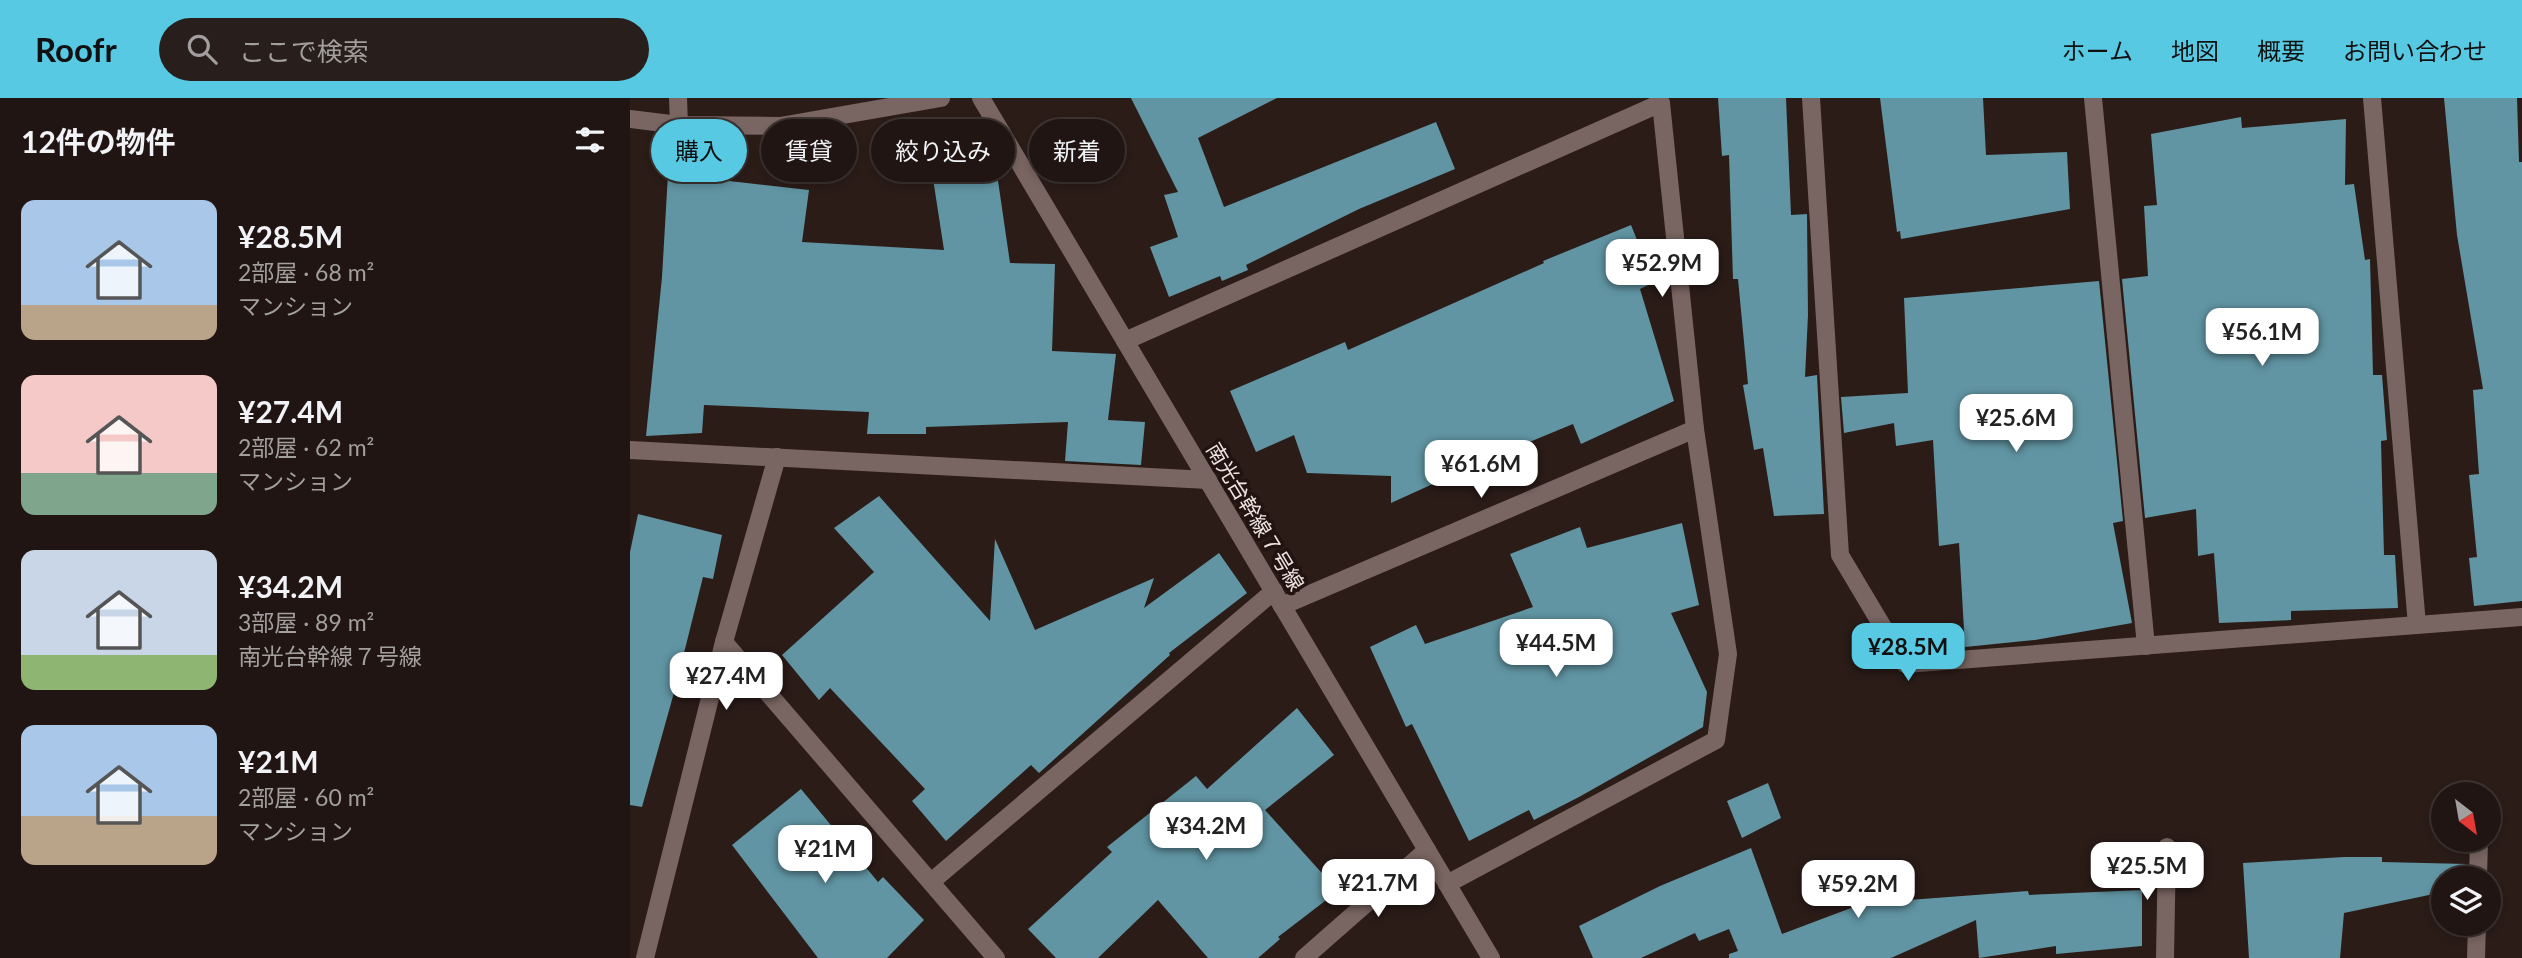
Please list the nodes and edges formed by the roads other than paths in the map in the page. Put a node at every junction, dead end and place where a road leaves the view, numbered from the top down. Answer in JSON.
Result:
{"nodes":[{"id":1,"x":678,"y":98,"type":"edge"},
{"id":2,"x":942,"y":98,"type":"edge"},
{"id":3,"x":981,"y":98,"type":"edge"},
{"id":4,"x":1811,"y":98,"type":"edge"},
{"id":5,"x":2093,"y":98,"type":"edge"},
{"id":6,"x":2372,"y":98,"type":"edge"},
{"id":7,"x":630,"y":119,"type":"edge"},
{"id":8,"x":679,"y":119,"type":"edge"},
{"id":9,"x":651,"y":122,"type":"edge"},
{"id":10,"x":747,"y":126,"type":"edge"},
{"id":11,"x":1125,"y":341,"type":"junction"},
{"id":12,"x":1695,"y":429,"type":"junction"},
{"id":13,"x":630,"y":450,"type":"edge"},
{"id":14,"x":777,"y":457,"type":"junction"},
{"id":15,"x":1208,"y":480,"type":"junction"},
{"id":16,"x":1278,"y":598,"type":"junction"},
{"id":17,"x":2522,"y":617,"type":"edge"},
{"id":18,"x":2417,"y":625,"type":"junction"},
{"id":19,"x":724,"y":642,"type":"junction"},
{"id":20,"x":2146,"y":646,"type":"junction"},
{"id":21,"x":2167,"y":847,"type":"dead end"},
{"id":22,"x":1427,"y":850,"type":"junction"},
{"id":23,"x":931,"y":882,"type":"junction"},
{"id":24,"x":1447,"y":884,"type":"junction"},
{"id":25,"x":2477,"y":936,"type":"edge"},
{"id":26,"x":645,"y":958,"type":"edge"},
{"id":27,"x":996,"y":958,"type":"edge"},
{"id":28,"x":1304,"y":958,"type":"edge"},
{"id":29,"x":1490,"y":958,"type":"edge"},
{"id":30,"x":2165,"y":958,"type":"edge"},
{"id":31,"x":2476,"y":958,"type":"edge"}],
"edges":[{"from":1,"to":8,"type":"street"},
{"from":2,"to":10,"type":"street"},
{"from":3,"to":11,"type":"street","name":"南光台幹線７号線"},
{"from":4,"to":20,"type":"street"},
{"from":5,"to":20,"type":"street"},
{"from":6,"to":18,"type":"street"},
{"from":7,"to":9,"type":"street"},
{"from":11,"to":12,"type":"street"},
{"from":11,"to":15,"type":"street","name":"南光台幹線７号線"},
{"from":12,"to":16,"type":"street"},
{"from":12,"to":24,"type":"street"},
{"from":13,"to":14,"type":"street"},
{"from":14,"to":15,"type":"street"},
{"from":14,"to":19,"type":"street"},
{"from":15,"to":16,"type":"street","name":"南光台幹線７号線"},
{"from":16,"to":22,"type":"street","name":"南光台幹線７号線"},
{"from":16,"to":23,"type":"street"},
{"from":17,"to":18,"type":"street"},
{"from":18,"to":20,"type":"street"},
{"from":19,"to":23,"type":"street"},
{"from":19,"to":26,"type":"street"},
{"from":21,"to":30,"type":"street"},
{"from":22,"to":24,"type":"street","name":"南光台幹線７号線"},
{"from":22,"to":28,"type":"street"},
{"from":23,"to":27,"type":"street"},
{"from":24,"to":29,"type":"street","name":"南光台幹線７号線"},
{"from":25,"to":31,"type":"street"}]}
